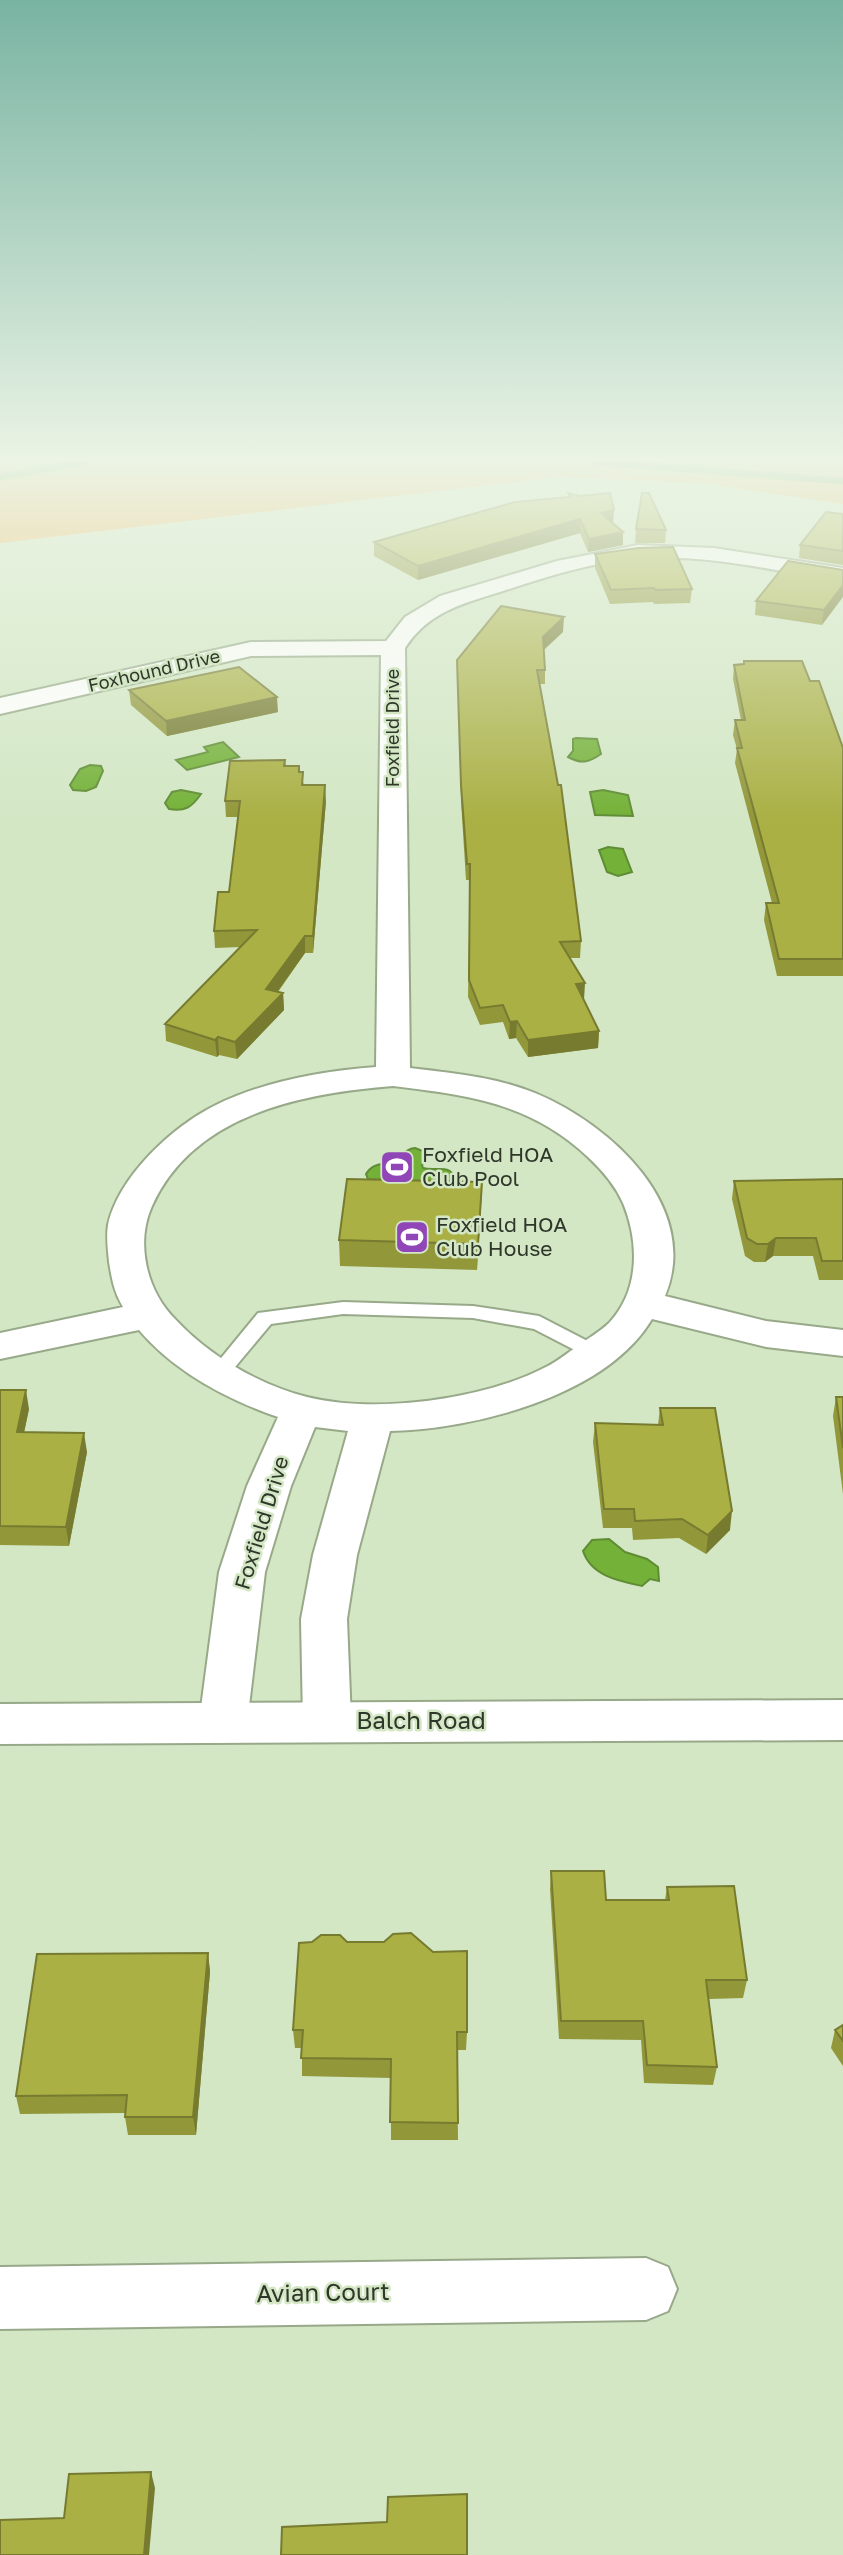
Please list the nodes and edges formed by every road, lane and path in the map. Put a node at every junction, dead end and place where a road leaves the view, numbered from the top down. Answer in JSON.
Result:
{"nodes":[{"id":1,"x":515,"y":581,"type":"edge"},
{"id":2,"x":393,"y":648,"type":"junction"},
{"id":3,"x":0,"y":706,"type":"edge"},
{"id":4,"x":393,"y":1076,"type":"junction"},
{"id":5,"x":643,"y":1303,"type":"junction"},
{"id":6,"x":148,"y":1315,"type":"junction"},
{"id":7,"x":843,"y":1343,"type":"edge"},
{"id":8,"x":0,"y":1346,"type":"edge"},
{"id":9,"x":594,"y":1353,"type":"junction"},
{"id":10,"x":218,"y":1374,"type":"junction"},
{"id":11,"x":302,"y":1410,"type":"junction"},
{"id":12,"x":373,"y":1417,"type":"junction"},
{"id":13,"x":843,"y":1720,"type":"edge"},
{"id":14,"x":327,"y":1721,"type":"junction"},
{"id":15,"x":223,"y":1723,"type":"junction"},
{"id":16,"x":0,"y":1724,"type":"edge"},
{"id":17,"x":646,"y":2289,"type":"dead end"},
{"id":18,"x":0,"y":2298,"type":"edge"}],
"edges":[{"from":1,"to":2,"type":"street","name":"Foxfield Drive"},
{"from":2,"to":3,"type":"street","name":"Foxhound Drive"},
{"from":2,"to":4,"type":"street","name":"Foxfield Drive"},
{"from":4,"to":5,"type":"street"},
{"from":4,"to":6,"type":"street"},
{"from":5,"to":7,"type":"street"},
{"from":5,"to":9,"type":"street"},
{"from":6,"to":8,"type":"street"},
{"from":6,"to":10,"type":"street"},
{"from":9,"to":10,"type":"lane"},
{"from":9,"to":12,"type":"street"},
{"from":10,"to":11,"type":"street"},
{"from":11,"to":12,"type":"street"},
{"from":11,"to":15,"type":"street","name":"Foxfield Drive"},
{"from":12,"to":14,"type":"street"},
{"from":13,"to":14,"type":"street","name":"Balch Road"},
{"from":14,"to":15,"type":"street","name":"Balch Road"},
{"from":15,"to":16,"type":"street","name":"Balch Road"},
{"from":17,"to":18,"type":"street","name":"Avian Court"}]}
